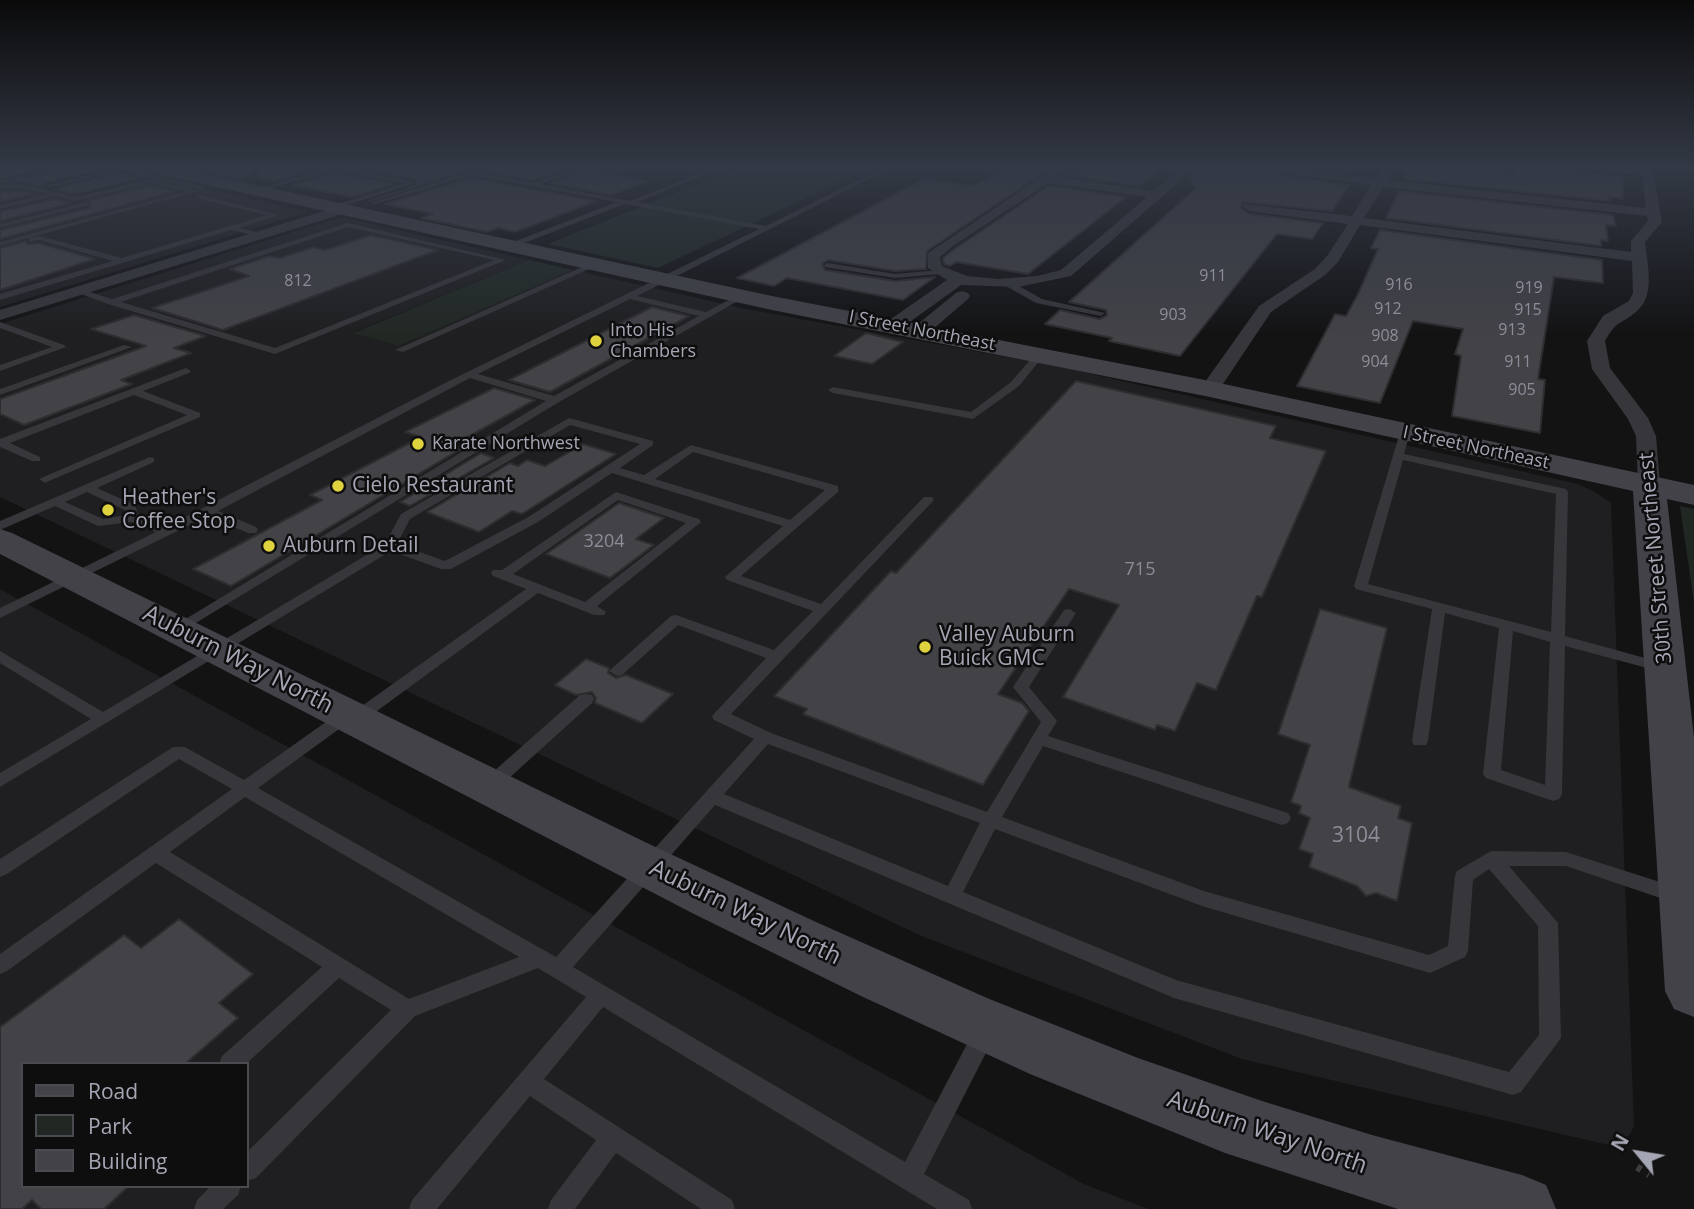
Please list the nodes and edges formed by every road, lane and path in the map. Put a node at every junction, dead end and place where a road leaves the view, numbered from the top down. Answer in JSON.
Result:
{"nodes":[{"id":1,"x":42,"y":223,"type":"edge"},
{"id":2,"x":80,"y":223,"type":"edge"},
{"id":3,"x":247,"y":223,"type":"edge"},
{"id":4,"x":294,"y":223,"type":"edge"},
{"id":5,"x":409,"y":223,"type":"edge"},
{"id":6,"x":571,"y":223,"type":"edge"},
{"id":7,"x":742,"y":223,"type":"edge"},
{"id":8,"x":775,"y":223,"type":"edge"},
{"id":9,"x":979,"y":223,"type":"edge"},
{"id":10,"x":1123,"y":223,"type":"edge"},
{"id":11,"x":1355,"y":223,"type":"edge"},
{"id":12,"x":1367,"y":223,"type":"edge"},
{"id":13,"x":1654,"y":223,"type":"edge"},
{"id":14,"x":231,"y":228,"type":"junction"},
{"id":15,"x":766,"y":228,"type":"junction"},
{"id":16,"x":0,"y":234,"type":"edge"},
{"id":17,"x":256,"y":236,"type":"junction"},
{"id":18,"x":286,"y":245,"type":"junction"},
{"id":19,"x":0,"y":246,"type":"edge"},
{"id":20,"x":510,"y":246,"type":"junction"},
{"id":21,"x":1638,"y":257,"type":"junction"},
{"id":22,"x":121,"y":261,"type":"junction"},
{"id":23,"x":594,"y":265,"type":"junction"},
{"id":24,"x":828,"y":265,"type":"dead end"},
{"id":25,"x":940,"y":272,"type":"junction"},
{"id":26,"x":960,"y":278,"type":"junction"},
{"id":27,"x":662,"y":280,"type":"junction"},
{"id":28,"x":981,"y":281,"type":"junction"},
{"id":29,"x":1009,"y":284,"type":"junction"},
{"id":30,"x":77,"y":291,"type":"junction"},
{"id":31,"x":628,"y":296,"type":"junction"},
{"id":32,"x":0,"y":297,"type":"edge"},
{"id":33,"x":741,"y":297,"type":"junction"},
{"id":34,"x":111,"y":302,"type":"junction"},
{"id":35,"x":1101,"y":313,"type":"dead end"},
{"id":36,"x":0,"y":315,"type":"edge"},
{"id":37,"x":707,"y":315,"type":"junction"},
{"id":38,"x":0,"y":325,"type":"edge"},
{"id":39,"x":894,"y":326,"type":"junction"},
{"id":40,"x":16,"y":331,"type":"junction"},
{"id":41,"x":920,"y":331,"type":"junction"},
{"id":42,"x":0,"y":336,"type":"edge"},
{"id":43,"x":127,"y":347,"type":"dead end"},
{"id":44,"x":400,"y":350,"type":"dead end"},
{"id":45,"x":1041,"y":355,"type":"junction"},
{"id":46,"x":0,"y":368,"type":"edge"},
{"id":47,"x":186,"y":371,"type":"dead end"},
{"id":48,"x":469,"y":375,"type":"junction"},
{"id":49,"x":1210,"y":389,"type":"junction"},
{"id":50,"x":833,"y":390,"type":"dead end"},
{"id":51,"x":134,"y":391,"type":"junction"},
{"id":52,"x":0,"y":392,"type":"edge"},
{"id":53,"x":555,"y":400,"type":"junction"},
{"id":54,"x":0,"y":443,"type":"edge"},
{"id":55,"x":1401,"y":444,"type":"junction"},
{"id":56,"x":36,"y":459,"type":"dead end"},
{"id":57,"x":149,"y":460,"type":"dead end"},
{"id":58,"x":611,"y":469,"type":"junction"},
{"id":59,"x":45,"y":480,"type":"dead end"},
{"id":60,"x":645,"y":480,"type":"junction"},
{"id":61,"x":1649,"y":485,"type":"junction"},
{"id":62,"x":87,"y":488,"type":"junction"},
{"id":63,"x":1694,"y":495,"type":"edge"},
{"id":64,"x":928,"y":499,"type":"dead end"},
{"id":65,"x":55,"y":502,"type":"junction"},
{"id":66,"x":208,"y":511,"type":"junction"},
{"id":67,"x":134,"y":518,"type":"junction"},
{"id":68,"x":792,"y":525,"type":"junction"},
{"id":69,"x":0,"y":526,"type":"edge"},
{"id":70,"x":252,"y":530,"type":"dead end"},
{"id":71,"x":167,"y":532,"type":"junction"},
{"id":72,"x":0,"y":540,"type":"edge"},
{"id":73,"x":390,"y":546,"type":"junction"},
{"id":74,"x":75,"y":578,"type":"junction"},
{"id":75,"x":537,"y":588,"type":"junction"},
{"id":76,"x":1439,"y":607,"type":"junction"},
{"id":77,"x":823,"y":610,"type":"junction"},
{"id":78,"x":1069,"y":613,"type":"dead end"},
{"id":79,"x":0,"y":614,"type":"edge"},
{"id":80,"x":1506,"y":625,"type":"junction"},
{"id":81,"x":176,"y":629,"type":"junction"},
{"id":82,"x":1558,"y":639,"type":"junction"},
{"id":83,"x":218,"y":650,"type":"junction"},
{"id":84,"x":0,"y":656,"type":"edge"},
{"id":85,"x":776,"y":656,"type":"junction"},
{"id":86,"x":1665,"y":668,"type":"junction"},
{"id":87,"x":617,"y":671,"type":"dead end"},
{"id":88,"x":586,"y":699,"type":"dead end"},
{"id":89,"x":351,"y":717,"type":"junction"},
{"id":90,"x":103,"y":719,"type":"junction"},
{"id":91,"x":765,"y":737,"type":"junction"},
{"id":92,"x":1039,"y":739,"type":"junction"},
{"id":93,"x":1420,"y":740,"type":"dead end"},
{"id":94,"x":0,"y":781,"type":"edge"},
{"id":95,"x":489,"y":786,"type":"junction"},
{"id":96,"x":245,"y":789,"type":"junction"},
{"id":97,"x":712,"y":796,"type":"junction"},
{"id":98,"x":1282,"y":818,"type":"dead end"},
{"id":99,"x":990,"y":822,"type":"junction"},
{"id":100,"x":156,"y":852,"type":"junction"},
{"id":101,"x":1491,"y":858,"type":"junction"},
{"id":102,"x":649,"y":867,"type":"junction"},
{"id":103,"x":0,"y":869,"type":"edge"},
{"id":104,"x":952,"y":896,"type":"junction"},
{"id":105,"x":1686,"y":898,"type":"junction"},
{"id":106,"x":549,"y":963,"type":"junction"},
{"id":107,"x":0,"y":965,"type":"edge"},
{"id":108,"x":338,"y":966,"type":"junction"},
{"id":109,"x":1694,"y":990,"type":"edge"},
{"id":110,"x":601,"y":994,"type":"junction"},
{"id":111,"x":407,"y":1009,"type":"junction"},
{"id":112,"x":988,"y":1027,"type":"junction"},
{"id":113,"x":232,"y":1062,"type":"edge"},
{"id":114,"x":527,"y":1081,"type":"junction"},
{"id":115,"x":613,"y":1137,"type":"junction"},
{"id":116,"x":1637,"y":1167,"type":"dead end"},
{"id":117,"x":248,"y":1168,"type":"edge"},
{"id":118,"x":1649,"y":1175,"type":"dead end"},
{"id":119,"x":909,"y":1179,"type":"junction"},
{"id":120,"x":227,"y":1188,"type":"edge"},
{"id":121,"x":206,"y":1209,"type":"edge"},
{"id":122,"x":421,"y":1209,"type":"edge"},
{"id":123,"x":560,"y":1209,"type":"edge"},
{"id":124,"x":723,"y":1209,"type":"edge"},
{"id":125,"x":960,"y":1209,"type":"edge"},
{"id":126,"x":1522,"y":1209,"type":"edge"}],
"edges":[{"from":1,"to":16,"type":"lane"},
{"from":2,"to":19,"type":"lane"},
{"from":3,"to":14,"type":"lane"},
{"from":4,"to":17,"type":"street"},
{"from":5,"to":20,"type":"street","name":"I Street Northeast"},
{"from":6,"to":20,"type":"lane"},
{"from":7,"to":15,"type":"lane"},
{"from":8,"to":15,"type":"lane"},
{"from":9,"to":25,"type":"street"},
{"from":10,"to":29,"type":"street"},
{"from":11,"to":49,"type":"street"},
{"from":12,"to":21,"type":"street"},
{"from":13,"to":21,"type":"street","name":"30th Street Northeast"},
{"from":14,"to":17,"type":"lane"},
{"from":14,"to":22,"type":"lane"},
{"from":15,"to":27,"type":"lane"},
{"from":17,"to":18,"type":"lane"},
{"from":17,"to":30,"type":"street"},
{"from":18,"to":34,"type":"lane"},
{"from":18,"to":34,"type":"lane"},
{"from":19,"to":22,"type":"lane"},
{"from":20,"to":23,"type":"street","name":"I Street Northeast"},
{"from":21,"to":61,"type":"street","name":"30th Street Northeast"},
{"from":22,"to":32,"type":"lane"},
{"from":23,"to":27,"type":"street","name":"I Street Northeast"},
{"from":23,"to":44,"type":"lane"},
{"from":24,"to":25,"type":"lane"},
{"from":25,"to":26,"type":"street"},
{"from":26,"to":28,"type":"street"},
{"from":26,"to":39,"type":"street"},
{"from":27,"to":31,"type":"lane"},
{"from":27,"to":33,"type":"street","name":"I Street Northeast"},
{"from":28,"to":29,"type":"street"},
{"from":28,"to":41,"type":"street"},
{"from":29,"to":35,"type":"lane"},
{"from":30,"to":34,"type":"lane"},
{"from":30,"to":36,"type":"street"},
{"from":31,"to":37,"type":"lane"},
{"from":31,"to":48,"type":"lane"},
{"from":33,"to":37,"type":"lane"},
{"from":33,"to":39,"type":"street","name":"I Street Northeast"},
{"from":37,"to":53,"type":"lane"},
{"from":38,"to":40,"type":"lane"},
{"from":39,"to":41,"type":"street","name":"I Street Northeast"},
{"from":40,"to":42,"type":"lane"},
{"from":40,"to":46,"type":"lane"},
{"from":41,"to":45,"type":"street","name":"I Street Northeast"},
{"from":43,"to":52,"type":"lane"},
{"from":45,"to":49,"type":"street","name":"I Street Northeast"},
{"from":45,"to":50,"type":"lane"},
{"from":47,"to":51,"type":"lane"},
{"from":48,"to":53,"type":"lane"},
{"from":48,"to":66,"type":"lane"},
{"from":49,"to":55,"type":"street","name":"I Street Northeast"},
{"from":51,"to":54,"type":"lane"},
{"from":51,"to":59,"type":"lane"},
{"from":53,"to":81,"type":"lane"},
{"from":54,"to":56,"type":"lane"},
{"from":55,"to":61,"type":"street","name":"I Street Northeast"},
{"from":55,"to":76,"type":"lane"},
{"from":55,"to":82,"type":"lane"},
{"from":57,"to":62,"type":"lane"},
{"from":58,"to":60,"type":"lane"},
{"from":58,"to":73,"type":"lane"},
{"from":58,"to":73,"type":"lane"},
{"from":60,"to":68,"type":"lane"},
{"from":60,"to":68,"type":"lane"},
{"from":61,"to":63,"type":"street","name":"I Street Northeast"},
{"from":61,"to":86,"type":"street","name":"30th Street Northeast"},
{"from":62,"to":65,"type":"lane"},
{"from":62,"to":67,"type":"lane"},
{"from":64,"to":77,"type":"lane"},
{"from":65,"to":67,"type":"lane"},
{"from":65,"to":69,"type":"lane"},
{"from":66,"to":70,"type":"lane"},
{"from":66,"to":71,"type":"lane"},
{"from":67,"to":71,"type":"lane"},
{"from":68,"to":77,"type":"lane"},
{"from":71,"to":74,"type":"lane"},
{"from":72,"to":74,"type":"street","name":"Auburn Way North"},
{"from":73,"to":83,"type":"lane"},
{"from":74,"to":79,"type":"lane"},
{"from":74,"to":81,"type":"street","name":"Auburn Way North"},
{"from":75,"to":75,"type":"lane"},
{"from":75,"to":89,"type":"lane"},
{"from":76,"to":80,"type":"lane"},
{"from":76,"to":93,"type":"lane"},
{"from":77,"to":85,"type":"lane"},
{"from":78,"to":92,"type":"lane"},
{"from":80,"to":82,"type":"lane"},
{"from":80,"to":82,"type":"lane"},
{"from":81,"to":83,"type":"street","name":"Auburn Way North"},
{"from":82,"to":86,"type":"lane"},
{"from":83,"to":89,"type":"street","name":"Auburn Way North"},
{"from":83,"to":90,"type":"lane"},
{"from":84,"to":90,"type":"lane"},
{"from":85,"to":87,"type":"lane"},
{"from":85,"to":91,"type":"lane"},
{"from":86,"to":105,"type":"street","name":"30th Street Northeast"},
{"from":88,"to":95,"type":"lane"},
{"from":89,"to":95,"type":"street","name":"Auburn Way North"},
{"from":89,"to":96,"type":"lane"},
{"from":90,"to":94,"type":"lane"},
{"from":91,"to":97,"type":"lane"},
{"from":91,"to":99,"type":"lane"},
{"from":92,"to":98,"type":"lane"},
{"from":92,"to":99,"type":"lane"},
{"from":95,"to":102,"type":"street","name":"Auburn Way North"},
{"from":96,"to":100,"type":"lane"},
{"from":96,"to":103,"type":"lane"},
{"from":96,"to":106,"type":"lane"},
{"from":97,"to":102,"type":"lane"},
{"from":97,"to":104,"type":"lane"},
{"from":99,"to":101,"type":"lane"},
{"from":99,"to":104,"type":"lane"},
{"from":100,"to":107,"type":"lane"},
{"from":100,"to":108,"type":"lane"},
{"from":101,"to":104,"type":"lane"},
{"from":101,"to":105,"type":"lane"},
{"from":102,"to":106,"type":"lane"},
{"from":102,"to":112,"type":"street","name":"Auburn Way North"},
{"from":105,"to":109,"type":"street","name":"30th Street Northeast"},
{"from":106,"to":110,"type":"lane"},
{"from":106,"to":111,"type":"lane"},
{"from":108,"to":111,"type":"lane"},
{"from":108,"to":113,"type":"lane"},
{"from":110,"to":114,"type":"lane"},
{"from":110,"to":119,"type":"lane"},
{"from":111,"to":117,"type":"lane"},
{"from":112,"to":119,"type":"lane"},
{"from":112,"to":126,"type":"street","name":"Auburn Way North"},
{"from":114,"to":115,"type":"lane"},
{"from":114,"to":122,"type":"lane"},
{"from":115,"to":123,"type":"lane"},
{"from":115,"to":124,"type":"lane"},
{"from":116,"to":118,"type":"path"},
{"from":119,"to":125,"type":"lane"},
{"from":120,"to":121,"type":"lane"}]}
